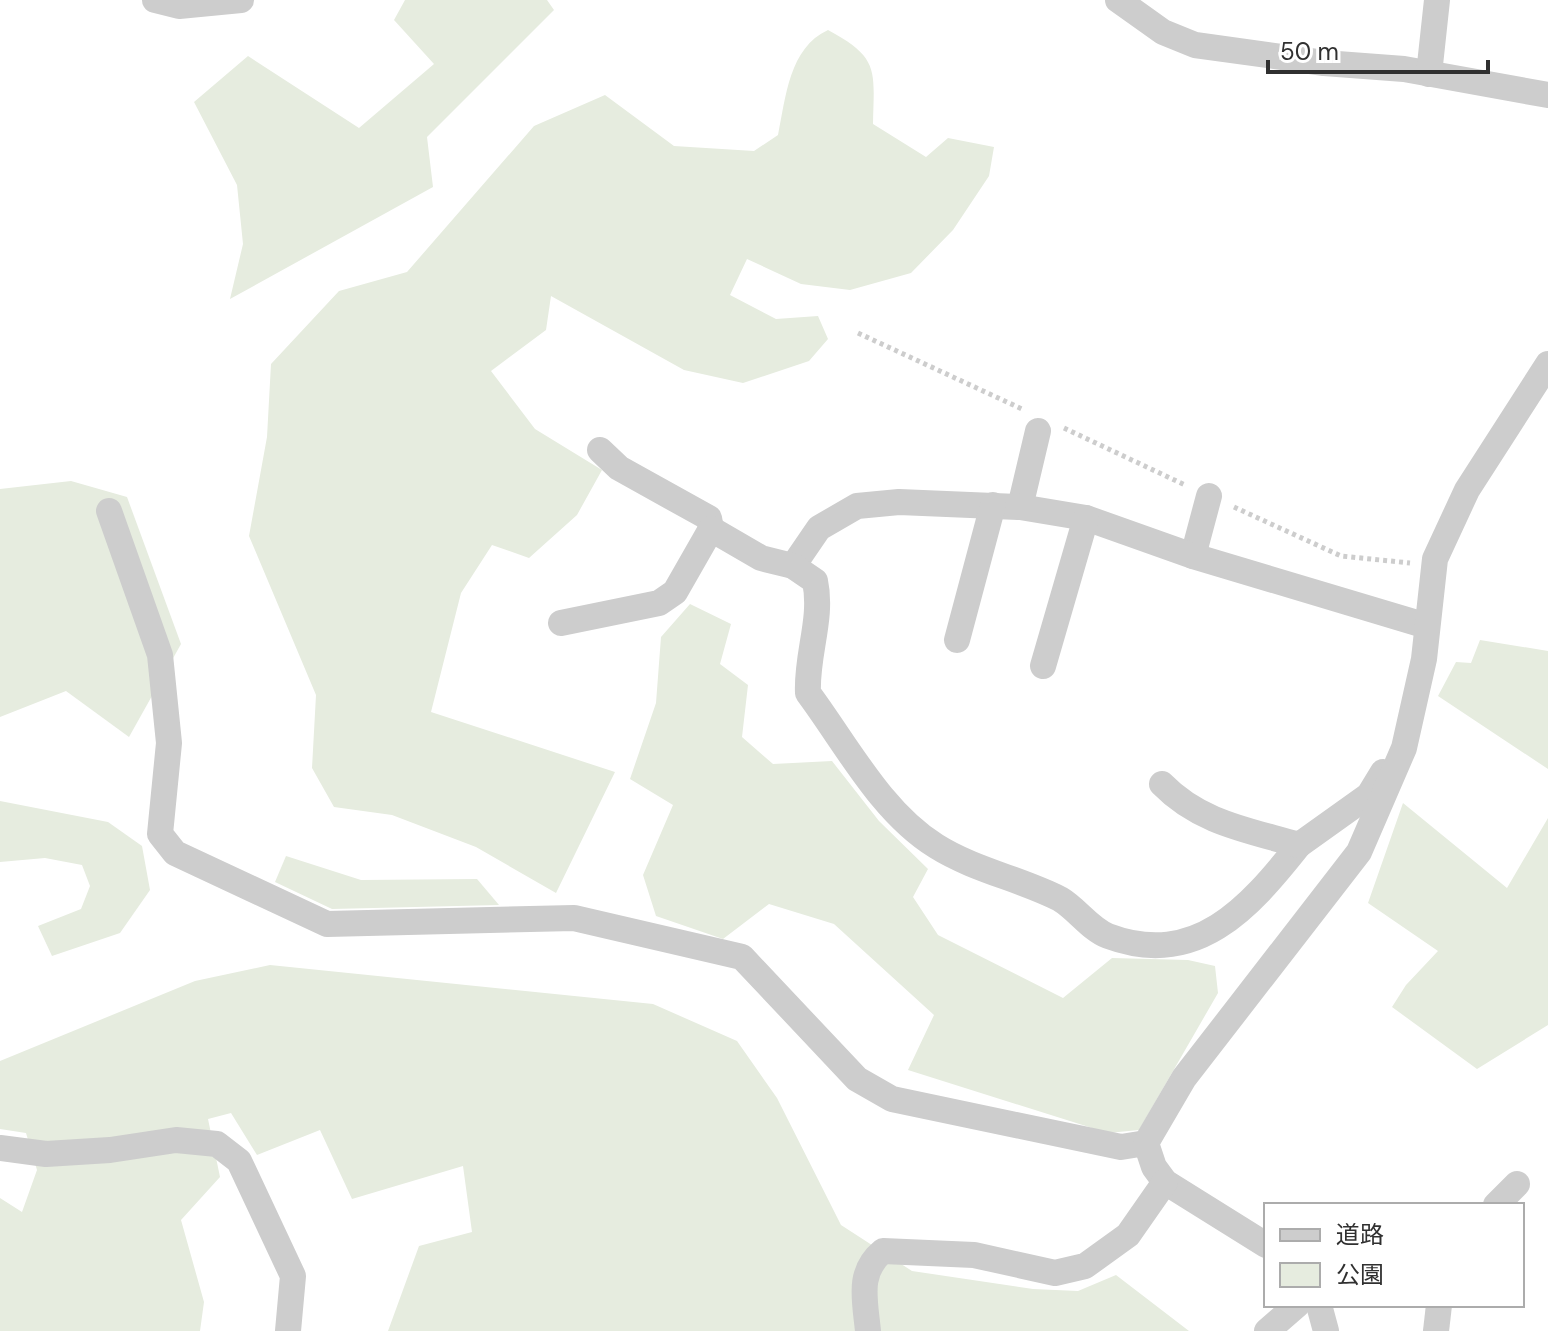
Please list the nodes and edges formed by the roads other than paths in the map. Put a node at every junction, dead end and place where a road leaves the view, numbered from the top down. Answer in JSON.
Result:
{"nodes":[{"id":1,"x":155,"y":0,"type":"edge"},
{"id":2,"x":241,"y":0,"type":"edge"},
{"id":3,"x":1118,"y":0,"type":"edge"},
{"id":4,"x":1437,"y":0,"type":"edge"},
{"id":5,"x":1429,"y":74,"type":"junction"},
{"id":6,"x":1548,"y":95,"type":"edge"},
{"id":7,"x":1548,"y":364,"type":"edge"},
{"id":8,"x":1040,"y":422,"type":"road end"},
{"id":9,"x":600,"y":450,"type":"dead end"},
{"id":10,"x":1209,"y":496,"type":"road end"},
{"id":11,"x":993,"y":505,"type":"junction"},
{"id":12,"x":1020,"y":507,"type":"junction"},
{"id":13,"x":109,"y":511,"type":"dead end"},
{"id":14,"x":1086,"y":518,"type":"junction"},
{"id":15,"x":711,"y":529,"type":"junction"},
{"id":16,"x":1193,"y":556,"type":"junction"},
{"id":17,"x":793,"y":566,"type":"junction"},
{"id":18,"x":561,"y":623,"type":"dead end"},
{"id":19,"x":1427,"y":626,"type":"junction"},
{"id":20,"x":957,"y":640,"type":"dead end"},
{"id":21,"x":1043,"y":666,"type":"dead end"},
{"id":22,"x":1404,"y":748,"type":"junction"},
{"id":23,"x":1162,"y":784,"type":"dead end"},
{"id":24,"x":1299,"y":845,"type":"junction"},
{"id":25,"x":1146,"y":1143,"type":"junction"},
{"id":26,"x":0,"y":1148,"type":"edge"},
{"id":27,"x":1165,"y":1182,"type":"junction"},
{"id":28,"x":1517,"y":1184,"type":"dead end"},
{"id":29,"x":1498,"y":1203,"type":"edge"},
{"id":30,"x":1264,"y":1244,"type":"edge"},
{"id":31,"x":1297,"y":1307,"type":"edge"},
{"id":32,"x":1300,"y":1307,"type":"edge"},
{"id":33,"x":1320,"y":1307,"type":"edge"},
{"id":34,"x":1439,"y":1307,"type":"edge"},
{"id":35,"x":288,"y":1331,"type":"edge"},
{"id":36,"x":868,"y":1331,"type":"edge"},
{"id":37,"x":1267,"y":1331,"type":"edge"},
{"id":38,"x":1307,"y":1331,"type":"edge"},
{"id":39,"x":1326,"y":1331,"type":"edge"},
{"id":40,"x":1436,"y":1331,"type":"edge"}],
"edges":[{"from":1,"to":2,"type":"street"},
{"from":3,"to":5,"type":"street"},
{"from":4,"to":5,"type":"street"},
{"from":5,"to":6,"type":"street"},
{"from":7,"to":19,"type":"street"},
{"from":8,"to":12,"type":"street"},
{"from":9,"to":15,"type":"street"},
{"from":10,"to":16,"type":"street"},
{"from":11,"to":12,"type":"street"},
{"from":11,"to":17,"type":"street"},
{"from":11,"to":20,"type":"street"},
{"from":12,"to":14,"type":"street"},
{"from":13,"to":25,"type":"street"},
{"from":14,"to":16,"type":"street"},
{"from":14,"to":21,"type":"street"},
{"from":15,"to":17,"type":"street"},
{"from":15,"to":18,"type":"street"},
{"from":16,"to":19,"type":"street"},
{"from":17,"to":24,"type":"street"},
{"from":19,"to":22,"type":"street"},
{"from":22,"to":24,"type":"street"},
{"from":22,"to":25,"type":"street"},
{"from":23,"to":24,"type":"street"},
{"from":25,"to":27,"type":"street"},
{"from":26,"to":35,"type":"street"},
{"from":27,"to":30,"type":"street"},
{"from":27,"to":36,"type":"street"},
{"from":28,"to":29,"type":"street"},
{"from":31,"to":37,"type":"street"},
{"from":32,"to":38,"type":"street"},
{"from":33,"to":39,"type":"street"},
{"from":34,"to":40,"type":"street"}]}
